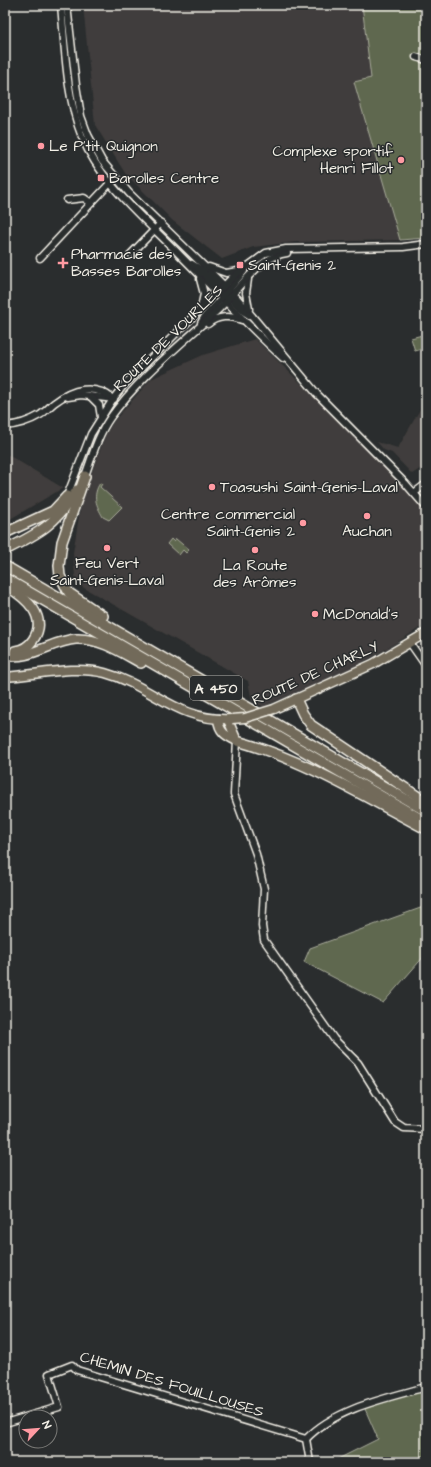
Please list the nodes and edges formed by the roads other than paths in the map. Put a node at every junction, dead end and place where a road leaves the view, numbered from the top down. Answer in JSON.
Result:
{"nodes":[{"id":1,"x":61,"y":5,"type":"edge"},
{"id":2,"x":67,"y":5,"type":"edge"},
{"id":3,"x":68,"y":44,"type":"junction"},
{"id":4,"x":416,"y":57,"type":"dead end"},
{"id":5,"x":426,"y":60,"type":"edge"},
{"id":6,"x":113,"y":180,"type":"junction"},
{"id":7,"x":67,"y":200,"type":"dead end"},
{"id":8,"x":92,"y":203,"type":"junction"},
{"id":9,"x":161,"y":223,"type":"junction"},
{"id":10,"x":155,"y":230,"type":"junction"},
{"id":11,"x":426,"y":244,"type":"edge"},
{"id":12,"x":301,"y":250,"type":"junction"},
{"id":13,"x":131,"y":254,"type":"dead end"},
{"id":14,"x":40,"y":258,"type":"dead end"},
{"id":15,"x":185,"y":260,"type":"junction"},
{"id":16,"x":203,"y":264,"type":"junction"},
{"id":17,"x":245,"y":267,"type":"junction"},
{"id":18,"x":197,"y":272,"type":"junction"},
{"id":19,"x":250,"y":276,"type":"junction"},
{"id":20,"x":225,"y":294,"type":"junction"},
{"id":21,"x":201,"y":310,"type":"junction"},
{"id":22,"x":254,"y":317,"type":"junction"},
{"id":23,"x":245,"y":321,"type":"junction"},
{"id":24,"x":191,"y":333,"type":"junction"},
{"id":25,"x":296,"y":370,"type":"junction"},
{"id":26,"x":149,"y":374,"type":"junction"},
{"id":27,"x":134,"y":375,"type":"junction"},
{"id":28,"x":89,"y":396,"type":"junction"},
{"id":29,"x":126,"y":397,"type":"junction"},
{"id":30,"x":60,"y":399,"type":"junction"},
{"id":31,"x":112,"y":399,"type":"junction"},
{"id":32,"x":101,"y":417,"type":"junction"},
{"id":33,"x":109,"y":420,"type":"junction"},
{"id":34,"x":5,"y":426,"type":"edge"},
{"id":35,"x":84,"y":476,"type":"junction"},
{"id":36,"x":426,"y":484,"type":"edge"},
{"id":37,"x":416,"y":492,"type":"junction"},
{"id":38,"x":68,"y":500,"type":"junction"},
{"id":39,"x":426,"y":502,"type":"edge"},
{"id":40,"x":426,"y":507,"type":"edge"},
{"id":41,"x":5,"y":533,"type":"edge"},
{"id":42,"x":5,"y":550,"type":"edge"},
{"id":43,"x":5,"y":566,"type":"edge"},
{"id":44,"x":5,"y":578,"type":"edge"},
{"id":45,"x":5,"y":585,"type":"edge"},
{"id":46,"x":426,"y":633,"type":"edge"},
{"id":47,"x":410,"y":643,"type":"junction"},
{"id":48,"x":142,"y":645,"type":"junction"},
{"id":49,"x":6,"y":654,"type":"edge"},
{"id":50,"x":426,"y":666,"type":"edge"},
{"id":51,"x":172,"y":674,"type":"junction"},
{"id":52,"x":5,"y":676,"type":"edge"},
{"id":53,"x":296,"y":699,"type":"junction"},
{"id":54,"x":218,"y":719,"type":"junction"},
{"id":55,"x":230,"y":719,"type":"junction"},
{"id":56,"x":237,"y":741,"type":"junction"},
{"id":57,"x":426,"y":802,"type":"edge"},
{"id":58,"x":426,"y":811,"type":"edge"},
{"id":59,"x":426,"y":822,"type":"edge"},
{"id":60,"x":426,"y":829,"type":"edge"},
{"id":61,"x":426,"y":1129,"type":"edge"},
{"id":62,"x":426,"y":1387,"type":"edge"},
{"id":63,"x":5,"y":1423,"type":"edge"},
{"id":64,"x":306,"y":1439,"type":"junction"},
{"id":65,"x":310,"y":1462,"type":"edge"}],
"edges":[{"from":1,"to":3,"type":"street"},
{"from":2,"to":3,"type":"street"},
{"from":3,"to":6,"type":"street"},
{"from":4,"to":5,"type":"street"},
{"from":6,"to":8,"type":"street"},
{"from":6,"to":9,"type":"street"},
{"from":6,"to":10,"type":"street"},
{"from":7,"to":8,"type":"street"},
{"from":8,"to":14,"type":"street"},
{"from":9,"to":10,"type":"street"},
{"from":9,"to":16,"type":"street"},
{"from":10,"to":13,"type":"street"},
{"from":10,"to":15,"type":"street"},
{"from":11,"to":12,"type":"street","name":"ROUTE DE VOURLES"},
{"from":12,"to":17,"type":"street","name":"ROUTE DE VOURLES"},
{"from":12,"to":19,"type":"street","name":"ROUTE DE VOURLES"},
{"from":15,"to":18,"type":"street"},
{"from":15,"to":20,"type":"street"},
{"from":16,"to":17,"type":"street"},
{"from":16,"to":20,"type":"street"},
{"from":17,"to":20,"type":"street"},
{"from":18,"to":20,"type":"street"},
{"from":18,"to":21,"type":"street"},
{"from":19,"to":20,"type":"street","name":"ROUTE DE VOURLES"},
{"from":19,"to":22,"type":"street"},
{"from":20,"to":21,"type":"street","name":"ROUTE DE VOURLES"},
{"from":20,"to":22,"type":"street"},
{"from":20,"to":23,"type":"street"},
{"from":20,"to":24,"type":"street","name":"ROUTE DE VOURLES"},
{"from":21,"to":27,"type":"street","name":"ROUTE DE VOURLES"},
{"from":22,"to":25,"type":"street"},
{"from":23,"to":24,"type":"street"},
{"from":23,"to":25,"type":"street"},
{"from":24,"to":26,"type":"street","name":"ROUTE DE VOURLES"},
{"from":25,"to":37,"type":"street"},
{"from":26,"to":27,"type":"street"},
{"from":26,"to":29,"type":"street","name":"ROUTE DE VOURLES"},
{"from":27,"to":31,"type":"street","name":"ROUTE DE VOURLES"},
{"from":28,"to":30,"type":"street","name":"ROUTE DE VOURLES"},
{"from":28,"to":31,"type":"street","name":"ROUTE DE VOURLES"},
{"from":28,"to":32,"type":"street"},
{"from":29,"to":31,"type":"street"},
{"from":29,"to":33,"type":"street","name":"ROUTE DE VOURLES"},
{"from":30,"to":31,"type":"street","name":"ROUTE DE VOURLES"},
{"from":30,"to":34,"type":"street","name":"ROUTE DE VOURLES"},
{"from":31,"to":32,"type":"street","name":"ROUTE DE VOURLES"},
{"from":31,"to":33,"type":"street"},
{"from":32,"to":38,"type":"street","name":"ROUTE DE VOURLES"},
{"from":33,"to":35,"type":"street","name":"ROUTE DE VOURLES"},
{"from":35,"to":38,"type":"highway"},
{"from":35,"to":48,"type":"highway"},
{"from":36,"to":37,"type":"street"},
{"from":37,"to":39,"type":"street"},
{"from":37,"to":40,"type":"street"},
{"from":38,"to":41,"type":"highway"},
{"from":38,"to":42,"type":"highway"},
{"from":43,"to":48,"type":"highway","number":"A 450"},
{"from":44,"to":51,"type":"highway","number":"A 450"},
{"from":45,"to":49,"type":"highway"},
{"from":46,"to":47,"type":"main road","name":"ROUTE DE CHARLY"},
{"from":47,"to":50,"type":"street"},
{"from":47,"to":53,"type":"main road","name":"ROUTE DE CHARLY"},
{"from":48,"to":58,"type":"highway","number":"A 450"},
{"from":49,"to":51,"type":"highway"},
{"from":51,"to":59,"type":"highway","number":"A 450"},
{"from":52,"to":54,"type":"main road","name":"ROUTE DE CHARLY"},
{"from":53,"to":55,"type":"main road","name":"ROUTE DE CHARLY","bridge":true},
{"from":53,"to":57,"type":"highway"},
{"from":54,"to":55,"type":"main road","name":"ROUTE DE CHARLY"},
{"from":54,"to":56,"type":"main road"},
{"from":55,"to":56,"type":"main road"},
{"from":56,"to":60,"type":"highway"},
{"from":56,"to":61,"type":"street"},
{"from":62,"to":64,"type":"street"},
{"from":63,"to":64,"type":"street","name":"CHEMIN DES FOUILLOUSES"},
{"from":64,"to":65,"type":"street"}]}
